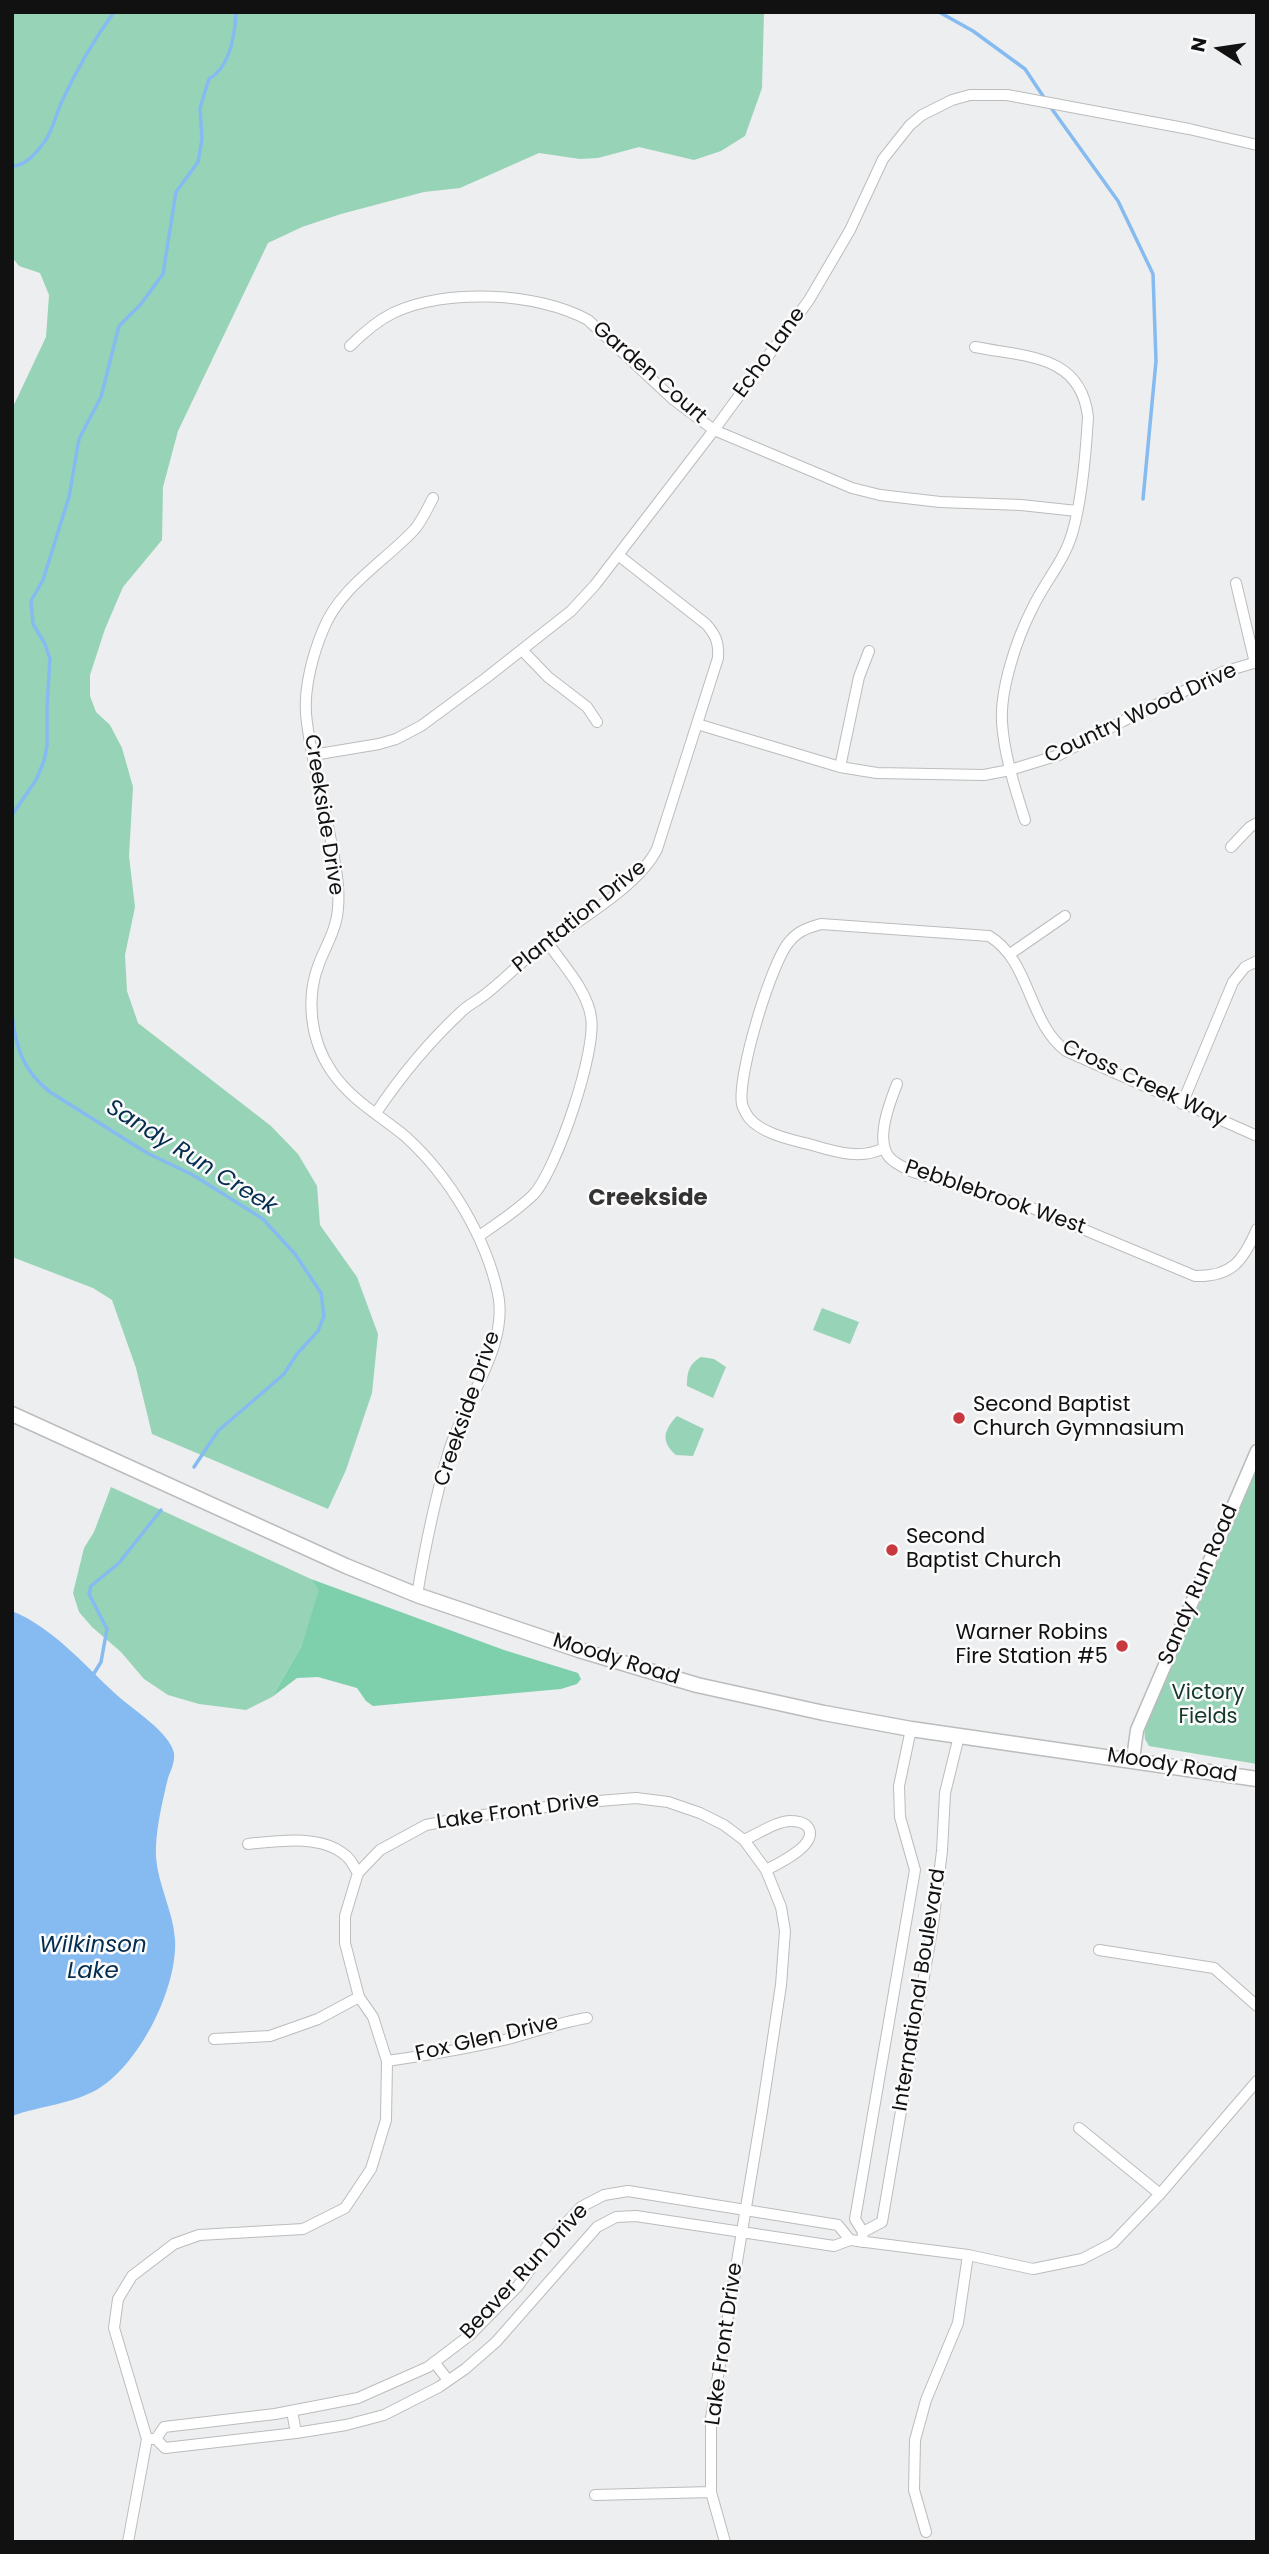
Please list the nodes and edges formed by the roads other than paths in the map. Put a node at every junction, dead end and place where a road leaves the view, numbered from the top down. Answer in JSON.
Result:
{"nodes":[{"id":1,"x":1257,"y":145,"type":"edge"},
{"id":2,"x":350,"y":346,"type":"dead end"},
{"id":3,"x":975,"y":347,"type":"dead end"},
{"id":4,"x":714,"y":430,"type":"junction"},
{"id":5,"x":433,"y":498,"type":"dead end"},
{"id":6,"x":1077,"y":511,"type":"junction"},
{"id":7,"x":618,"y":555,"type":"junction"},
{"id":8,"x":1236,"y":583,"type":"dead end"},
{"id":9,"x":522,"y":650,"type":"junction"},
{"id":10,"x":869,"y":651,"type":"dead end"},
{"id":11,"x":1256,"y":663,"type":"edge"},
{"id":12,"x":597,"y":722,"type":"dead end"},
{"id":13,"x":697,"y":724,"type":"junction"},
{"id":14,"x":313,"y":755,"type":"junction"},
{"id":15,"x":840,"y":767,"type":"junction"},
{"id":16,"x":1010,"y":770,"type":"junction"},
{"id":17,"x":1025,"y":820,"type":"dead end"},
{"id":18,"x":1257,"y":823,"type":"edge"},
{"id":19,"x":1231,"y":847,"type":"dead end"},
{"id":20,"x":1065,"y":916,"type":"dead end"},
{"id":21,"x":548,"y":943,"type":"junction"},
{"id":22,"x":1010,"y":954,"type":"junction"},
{"id":23,"x":1257,"y":961,"type":"edge"},
{"id":24,"x":762,"y":1007,"type":"joint"},
{"id":25,"x":897,"y":1084,"type":"dead end"},
{"id":26,"x":1182,"y":1104,"type":"junction"},
{"id":27,"x":376,"y":1113,"type":"junction"},
{"id":28,"x":1257,"y":1136,"type":"edge"},
{"id":29,"x":884,"y":1148,"type":"junction"},
{"id":30,"x":1257,"y":1229,"type":"edge"},
{"id":31,"x":479,"y":1236,"type":"junction"},
{"id":32,"x":12,"y":1414,"type":"edge"},
{"id":33,"x":1257,"y":1451,"type":"edge"},
{"id":34,"x":417,"y":1595,"type":"junction"},
{"id":35,"x":911,"y":1729,"type":"junction"},
{"id":36,"x":959,"y":1736,"type":"junction"},
{"id":37,"x":1133,"y":1759,"type":"junction"},
{"id":38,"x":1257,"y":1779,"type":"edge"},
{"id":39,"x":744,"y":1839,"type":"junction"},
{"id":40,"x":248,"y":1844,"type":"dead end"},
{"id":41,"x":766,"y":1870,"type":"junction"},
{"id":42,"x":358,"y":1873,"type":"junction"},
{"id":43,"x":1099,"y":1950,"type":"dead end"},
{"id":44,"x":359,"y":1997,"type":"junction"},
{"id":45,"x":1257,"y":2006,"type":"edge"},
{"id":46,"x":587,"y":2018,"type":"dead end"},
{"id":47,"x":214,"y":2039,"type":"dead end"},
{"id":48,"x":387,"y":2061,"type":"junction"},
{"id":49,"x":1257,"y":2081,"type":"edge"},
{"id":50,"x":1079,"y":2128,"type":"dead end"},
{"id":51,"x":1160,"y":2194,"type":"junction"},
{"id":52,"x":745,"y":2211,"type":"junction"},
{"id":53,"x":741,"y":2231,"type":"junction"},
{"id":54,"x":863,"y":2237,"type":"junction"},
{"id":55,"x":849,"y":2239,"type":"junction"},
{"id":56,"x":968,"y":2255,"type":"junction"},
{"id":57,"x":434,"y":2362,"type":"junction"},
{"id":58,"x":448,"y":2380,"type":"junction"},
{"id":59,"x":292,"y":2410,"type":"junction"},
{"id":60,"x":296,"y":2433,"type":"junction"},
{"id":61,"x":151,"y":2439,"type":"junction"},
{"id":62,"x":711,"y":2492,"type":"junction"},
{"id":63,"x":595,"y":2495,"type":"dead end"},
{"id":64,"x":926,"y":2532,"type":"dead end"},
{"id":65,"x":128,"y":2542,"type":"edge"},
{"id":66,"x":725,"y":2542,"type":"edge"}],
"edges":[{"from":1,"to":4,"type":"street","name":"Echo Lane"},
{"from":2,"to":4,"type":"street","name":"Garden Court"},
{"from":3,"to":6,"type":"street"},
{"from":4,"to":6,"type":"street","name":"Garden Court"},
{"from":4,"to":7,"type":"street","name":"Echo Lane"},
{"from":5,"to":14,"type":"street","name":"Creekside Drive"},
{"from":6,"to":16,"type":"street"},
{"from":7,"to":9,"type":"street","name":"Echo Lane"},
{"from":7,"to":13,"type":"street","name":"Plantation Drive"},
{"from":8,"to":11,"type":"street"},
{"from":9,"to":12,"type":"street"},
{"from":9,"to":14,"type":"street","name":"Echo Lane"},
{"from":10,"to":15,"type":"street"},
{"from":11,"to":16,"type":"street","name":"Country Wood Drive"},
{"from":13,"to":15,"type":"street","name":"Country Wood Drive"},
{"from":13,"to":21,"type":"street","name":"Plantation Drive"},
{"from":14,"to":27,"type":"street","name":"Creekside Drive"},
{"from":15,"to":16,"type":"street","name":"Country Wood Drive"},
{"from":16,"to":17,"type":"street"},
{"from":18,"to":19,"type":"street"},
{"from":20,"to":22,"type":"street"},
{"from":21,"to":27,"type":"street","name":"Plantation Drive"},
{"from":21,"to":31,"type":"street"},
{"from":22,"to":24,"type":"street","name":"Cross Creek Way"},
{"from":22,"to":26,"type":"street","name":"Cross Creek Way"},
{"from":23,"to":26,"type":"street"},
{"from":24,"to":29,"type":"street","name":"Pebblebrook West"},
{"from":25,"to":29,"type":"street"},
{"from":26,"to":28,"type":"street","name":"Cross Creek Way"},
{"from":27,"to":31,"type":"street","name":"Creekside Drive"},
{"from":29,"to":30,"type":"street","name":"Pebblebrook West"},
{"from":31,"to":34,"type":"street","name":"Creekside Drive"},
{"from":32,"to":34,"type":"main road","name":"Moody Road"},
{"from":33,"to":37,"type":"street","name":"Sandy Run Road"},
{"from":34,"to":35,"type":"main road","name":"Moody Road"},
{"from":35,"to":36,"type":"main road","name":"Moody Road"},
{"from":35,"to":54,"type":"street","name":"International Boulevard"},
{"from":36,"to":37,"type":"main road","name":"Moody Road"},
{"from":36,"to":54,"type":"street","name":"International Boulevard"},
{"from":37,"to":38,"type":"main road","name":"Moody Road"},
{"from":39,"to":41,"type":"street","name":"Lake Front Drive"},
{"from":39,"to":41,"type":"street"},
{"from":39,"to":42,"type":"street","name":"Lake Front Drive"},
{"from":40,"to":42,"type":"street"},
{"from":41,"to":52,"type":"street","name":"Lake Front Drive"},
{"from":42,"to":44,"type":"street","name":"Lake Front Drive"},
{"from":43,"to":45,"type":"street"},
{"from":44,"to":47,"type":"street"},
{"from":44,"to":48,"type":"street","name":"Lake Front Drive"},
{"from":46,"to":48,"type":"street","name":"Fox Glen Drive"},
{"from":48,"to":61,"type":"street","name":"Lake Front Drive"},
{"from":49,"to":51,"type":"street"},
{"from":50,"to":51,"type":"street"},
{"from":51,"to":56,"type":"street"},
{"from":52,"to":53,"type":"street","name":"Lake Front Drive"},
{"from":52,"to":55,"type":"street","name":"Beaver Run Drive"},
{"from":52,"to":57,"type":"street","name":"Beaver Run Drive"},
{"from":53,"to":55,"type":"street","name":"Beaver Run Drive"},
{"from":53,"to":58,"type":"street","name":"Beaver Run Drive"},
{"from":53,"to":62,"type":"street","name":"Lake Front Drive"},
{"from":54,"to":55,"type":"street"},
{"from":54,"to":56,"type":"street"},
{"from":56,"to":64,"type":"street"},
{"from":57,"to":58,"type":"street"},
{"from":57,"to":59,"type":"street","name":"Beaver Run Drive"},
{"from":58,"to":60,"type":"street","name":"Beaver Run Drive"},
{"from":59,"to":60,"type":"street"},
{"from":59,"to":61,"type":"street","name":"Beaver Run Drive"},
{"from":60,"to":61,"type":"street","name":"Beaver Run Drive"},
{"from":61,"to":65,"type":"street","name":"Lake Front Drive"},
{"from":62,"to":63,"type":"street"},
{"from":62,"to":66,"type":"street","name":"Lake Front Drive"}]}
